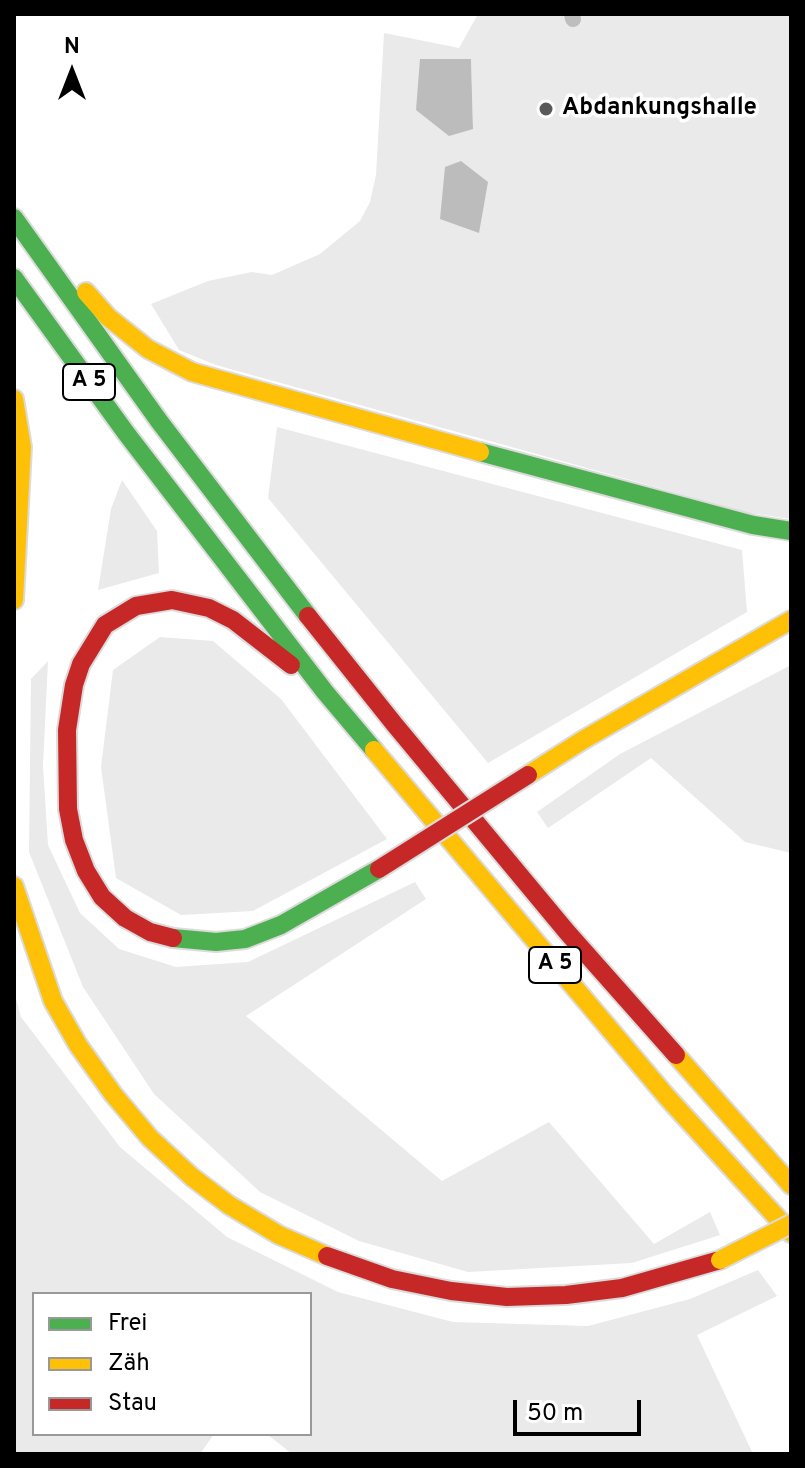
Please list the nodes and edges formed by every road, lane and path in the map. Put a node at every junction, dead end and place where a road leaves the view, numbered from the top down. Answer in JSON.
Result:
{"nodes":[{"id":1,"x":16,"y":220,"type":"edge"},
{"id":2,"x":14,"y":278,"type":"edge"},
{"id":3,"x":14,"y":399,"type":"edge"},
{"id":4,"x":791,"y":531,"type":"edge"},
{"id":5,"x":14,"y":600,"type":"edge"},
{"id":6,"x":791,"y":620,"type":"edge"},
{"id":7,"x":325,"y":692,"type":"junction"},
{"id":8,"x":14,"y":886,"type":"edge"},
{"id":9,"x":791,"y":1185,"type":"edge"},
{"id":10,"x":791,"y":1224,"type":"edge"},
{"id":11,"x":791,"y":1233,"type":"edge"}],
"edges":[{"from":1,"to":4,"type":"highway"},
{"from":1,"to":9,"type":"highway","number":"A 5"},
{"from":2,"to":7,"type":"highway","number":"A 5"},
{"from":3,"to":5,"type":"highway"},
{"from":6,"to":7,"type":"highway","bridge":true},
{"from":7,"to":11,"type":"highway","number":"A 5"},
{"from":8,"to":10,"type":"highway","bridge":true}]}
